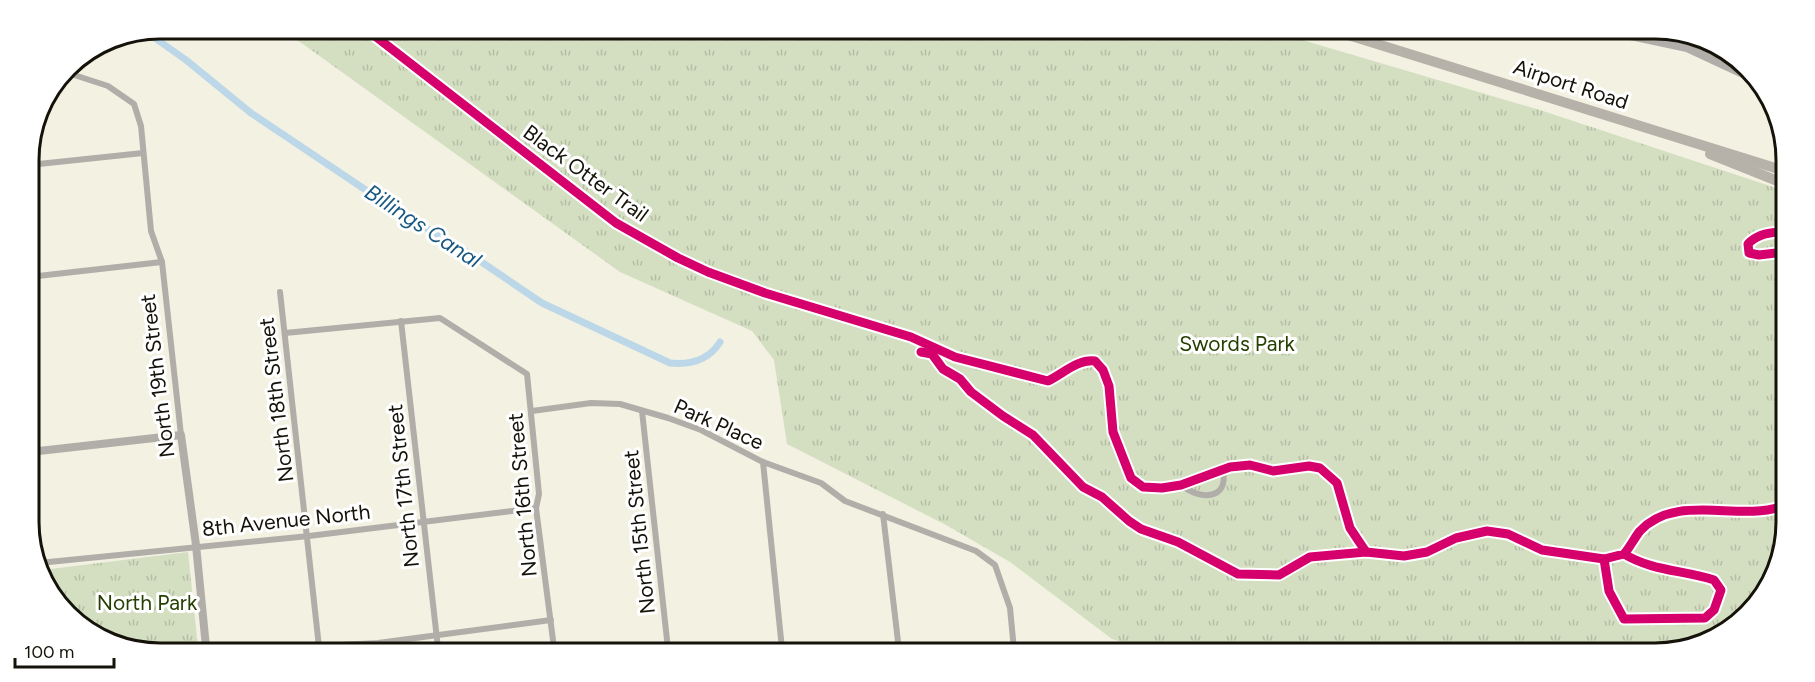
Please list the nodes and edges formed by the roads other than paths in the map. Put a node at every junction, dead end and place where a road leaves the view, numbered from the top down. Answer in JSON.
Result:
{"nodes":[{"id":1,"x":379,"y":39,"type":"edge"},
{"id":2,"x":1361,"y":39,"type":"edge"},
{"id":3,"x":1645,"y":39,"type":"edge"},
{"id":4,"x":1737,"y":71,"type":"edge"},
{"id":5,"x":73,"y":75,"type":"edge"},
{"id":6,"x":1674,"y":137,"type":"junction"},
{"id":7,"x":143,"y":153,"type":"junction"},
{"id":8,"x":39,"y":164,"type":"edge"},
{"id":9,"x":1776,"y":168,"type":"edge"},
{"id":10,"x":1776,"y":181,"type":"edge"},
{"id":11,"x":162,"y":262,"type":"junction"},
{"id":12,"x":39,"y":276,"type":"edge"},
{"id":13,"x":280,"y":292,"type":"dead end"},
{"id":14,"x":401,"y":321,"type":"junction"},
{"id":15,"x":285,"y":333,"type":"junction"},
{"id":16,"x":532,"y":411,"type":"junction"},
{"id":17,"x":642,"y":411,"type":"junction"},
{"id":18,"x":182,"y":435,"type":"junction"},
{"id":19,"x":39,"y":451,"type":"edge"},
{"id":20,"x":763,"y":462,"type":"junction"},
{"id":21,"x":1222,"y":470,"type":"junction"},
{"id":22,"x":1181,"y":484,"type":"junction"},
{"id":23,"x":536,"y":507,"type":"junction"},
{"id":24,"x":883,"y":514,"type":"junction"},
{"id":25,"x":424,"y":522,"type":"junction"},
{"id":26,"x":309,"y":536,"type":"junction"},
{"id":27,"x":196,"y":545,"type":"junction"},
{"id":28,"x":1604,"y":559,"type":"junction"},
{"id":29,"x":46,"y":562,"type":"edge"},
{"id":30,"x":551,"y":620,"type":"junction"},
{"id":31,"x":437,"y":636,"type":"junction"},
{"id":32,"x":206,"y":643,"type":"edge"},
{"id":33,"x":319,"y":643,"type":"edge"},
{"id":34,"x":362,"y":643,"type":"edge"},
{"id":35,"x":438,"y":643,"type":"edge"},
{"id":36,"x":553,"y":643,"type":"edge"},
{"id":37,"x":667,"y":643,"type":"edge"},
{"id":38,"x":781,"y":643,"type":"edge"},
{"id":39,"x":898,"y":643,"type":"edge"},
{"id":40,"x":1013,"y":643,"type":"edge"}],
"edges":[{"from":1,"to":22,"type":"street","name":"Black Otter Trail"},
{"from":2,"to":6,"type":"highway","name":"Airport Road"},
{"from":3,"to":4,"type":"street"},
{"from":5,"to":7,"type":"street","name":"North 19th Street"},
{"from":6,"to":9,"type":"highway","name":"Airport Road"},
{"from":6,"to":10,"type":"highway"},
{"from":7,"to":8,"type":"street"},
{"from":7,"to":11,"type":"street","name":"North 19th Street"},
{"from":11,"to":12,"type":"street"},
{"from":11,"to":18,"type":"street","name":"North 19th Street"},
{"from":13,"to":15,"type":"street","name":"North 18th Street"},
{"from":14,"to":15,"type":"street"},
{"from":14,"to":16,"type":"street","name":"North 16th Street"},
{"from":14,"to":25,"type":"street","name":"North 17th Street"},
{"from":15,"to":26,"type":"street","name":"North 18th Street"},
{"from":16,"to":17,"type":"street","name":"Park Place"},
{"from":16,"to":23,"type":"street","name":"North 16th Street"},
{"from":17,"to":20,"type":"street","name":"Park Place"},
{"from":17,"to":37,"type":"street","name":"North 15th Street"},
{"from":18,"to":19,"type":"street"},
{"from":18,"to":27,"type":"street","name":"North 19th Street"},
{"from":20,"to":24,"type":"street","name":"Park Place"},
{"from":20,"to":38,"type":"street"},
{"from":21,"to":22,"type":"street"},
{"from":21,"to":22,"type":"street"},
{"from":21,"to":28,"type":"street"},
{"from":23,"to":25,"type":"street","name":"8th Avenue North"},
{"from":23,"to":30,"type":"street","name":"North 16th Street"},
{"from":24,"to":39,"type":"street"},
{"from":24,"to":40,"type":"street","name":"Park Place"},
{"from":25,"to":26,"type":"street","name":"8th Avenue North"},
{"from":25,"to":31,"type":"street","name":"North 17th Street"},
{"from":26,"to":27,"type":"street","name":"8th Avenue North"},
{"from":26,"to":33,"type":"street","name":"North 18th Street"},
{"from":27,"to":29,"type":"street","name":"8th Avenue North"},
{"from":27,"to":32,"type":"street","name":"North 19th Street"},
{"from":28,"to":28,"type":"street"},
{"from":30,"to":31,"type":"street"},
{"from":30,"to":36,"type":"street","name":"North 16th Street"},
{"from":31,"to":34,"type":"street"},
{"from":31,"to":35,"type":"street","name":"North 17th Street"}]}
